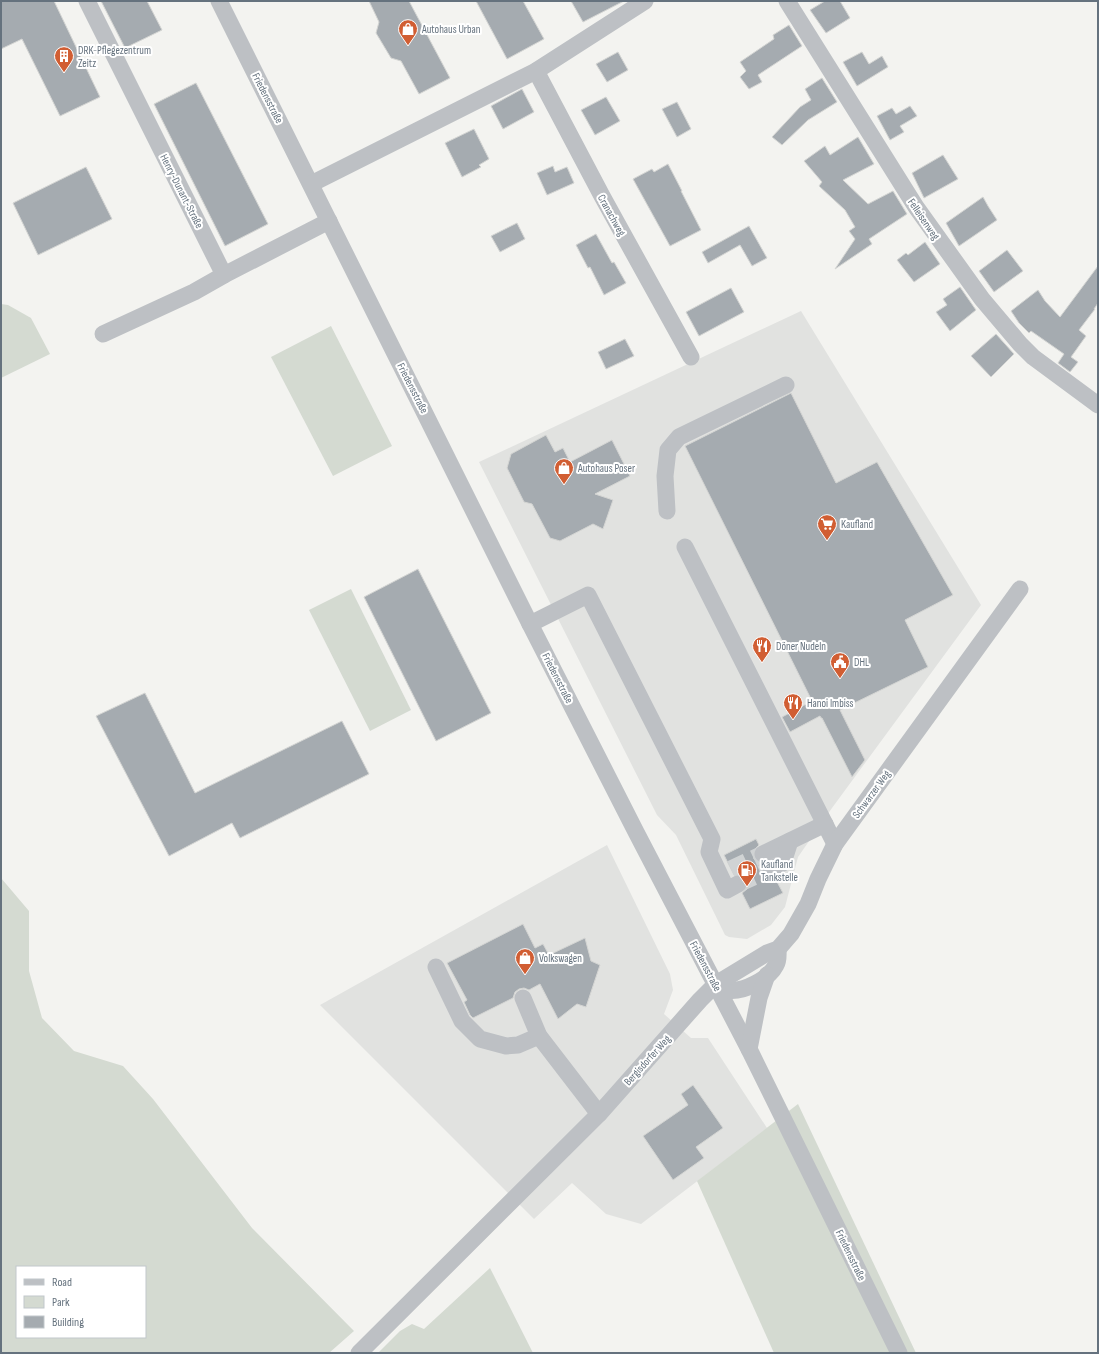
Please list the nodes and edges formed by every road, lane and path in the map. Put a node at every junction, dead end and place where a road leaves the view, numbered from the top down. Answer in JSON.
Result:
{"nodes":[{"id":1,"x":87,"y":1,"type":"edge"},
{"id":2,"x":219,"y":1,"type":"edge"},
{"id":3,"x":645,"y":1,"type":"edge"},
{"id":4,"x":787,"y":1,"type":"edge"},
{"id":5,"x":536,"y":71,"type":"junction"},
{"id":6,"x":311,"y":184,"type":"junction"},
{"id":7,"x":329,"y":221,"type":"junction"},
{"id":8,"x":224,"y":276,"type":"junction"},
{"id":9,"x":103,"y":334,"type":"dead end"},
{"id":10,"x":691,"y":358,"type":"dead end"},
{"id":11,"x":786,"y":385,"type":"dead end"},
{"id":12,"x":1098,"y":405,"type":"edge"},
{"id":13,"x":666,"y":511,"type":"dead end"},
{"id":14,"x":685,"y":547,"type":"dead end"},
{"id":15,"x":1020,"y":588,"type":"dead end"},
{"id":16,"x":530,"y":624,"type":"junction"},
{"id":17,"x":824,"y":824,"type":"junction"},
{"id":18,"x":835,"y":844,"type":"junction"},
{"id":19,"x":767,"y":861,"type":"tunnel mouth"},
{"id":20,"x":729,"y":876,"type":"dead end"},
{"id":21,"x":778,"y":949,"type":"junction"},
{"id":22,"x":436,"y":967,"type":"dead end"},
{"id":23,"x":767,"y":975,"type":"junction"},
{"id":24,"x":716,"y":984,"type":"junction"},
{"id":25,"x":523,"y":998,"type":"dead end"},
{"id":26,"x":539,"y":1036,"type":"junction"},
{"id":27,"x":750,"y":1049,"type":"junction"},
{"id":28,"x":599,"y":1114,"type":"junction"},
{"id":29,"x":360,"y":1353,"type":"edge"},
{"id":30,"x":899,"y":1353,"type":"edge"}],
"edges":[{"from":1,"to":8,"type":"street","name":"Henry-Dunant-Straße"},
{"from":2,"to":6,"type":"street","name":"Friedensstraße"},
{"from":3,"to":5,"type":"street"},
{"from":4,"to":12,"type":"street","name":"Felleisenweg"},
{"from":5,"to":6,"type":"street"},
{"from":5,"to":10,"type":"street","name":"Cranachweg"},
{"from":6,"to":7,"type":"street","name":"Friedensstraße"},
{"from":7,"to":8,"type":"street"},
{"from":7,"to":16,"type":"street","name":"Friedensstraße"},
{"from":8,"to":9,"type":"street"},
{"from":11,"to":13,"type":"street"},
{"from":14,"to":17,"type":"street"},
{"from":15,"to":18,"type":"street","name":"Schwarzer Weg"},
{"from":16,"to":20,"type":"street"},
{"from":16,"to":24,"type":"street","name":"Friedensstraße"},
{"from":17,"to":18,"type":"street"},
{"from":17,"to":19,"type":"street"},
{"from":18,"to":21,"type":"street","name":"Schwarzer Weg"},
{"from":21,"to":23,"type":"street"},
{"from":21,"to":24,"type":"street","name":"Schwarzer Weg"},
{"from":22,"to":26,"type":"street"},
{"from":23,"to":24,"type":"street"},
{"from":23,"to":27,"type":"street"},
{"from":24,"to":27,"type":"street","name":"Friedensstraße"},
{"from":24,"to":28,"type":"street","name":"Bergisdorfer Weg"},
{"from":25,"to":26,"type":"street"},
{"from":26,"to":28,"type":"street"},
{"from":27,"to":30,"type":"street","name":"Friedensstraße"},
{"from":28,"to":29,"type":"street","name":"Bergisdorfer Weg"}]}
